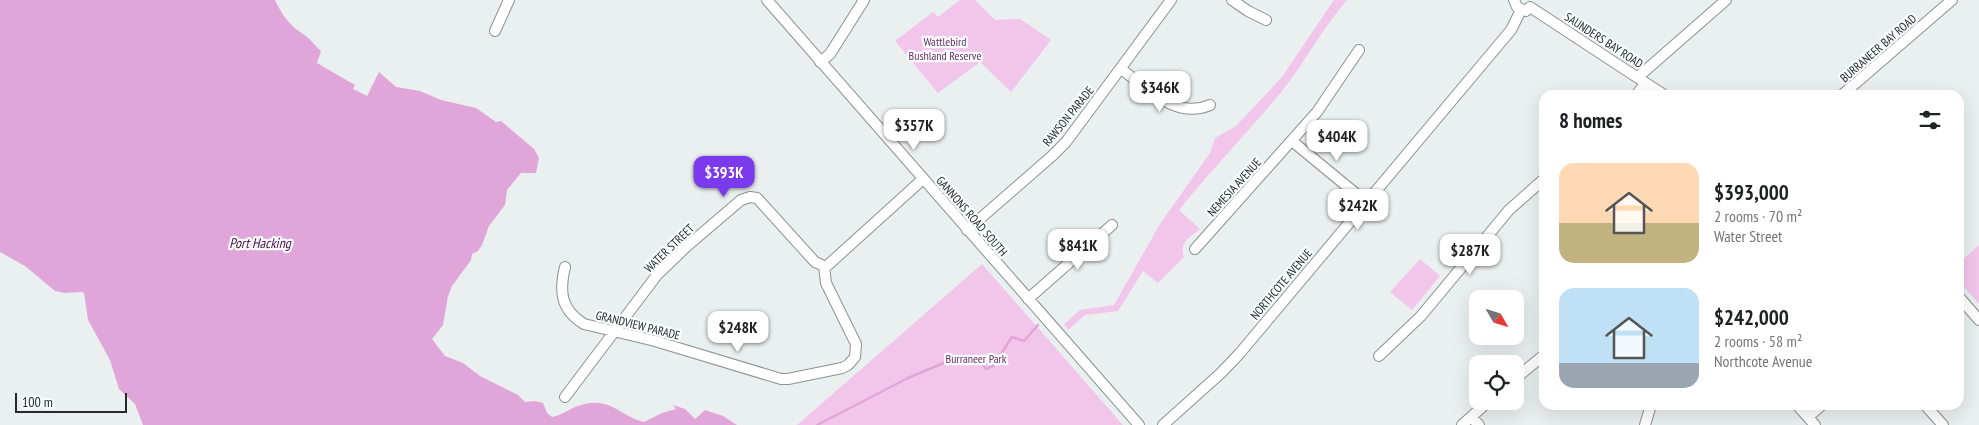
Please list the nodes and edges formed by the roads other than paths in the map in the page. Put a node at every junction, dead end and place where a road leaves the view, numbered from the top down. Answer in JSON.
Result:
{"nodes":[{"id":1,"x":509,"y":0,"type":"edge"},
{"id":2,"x":767,"y":0,"type":"edge"},
{"id":3,"x":864,"y":0,"type":"edge"},
{"id":4,"x":1171,"y":0,"type":"edge"},
{"id":5,"x":1232,"y":0,"type":"edge"},
{"id":6,"x":1514,"y":0,"type":"edge"},
{"id":7,"x":1726,"y":0,"type":"edge"},
{"id":8,"x":1952,"y":0,"type":"edge"},
{"id":9,"x":1526,"y":6,"type":"edge"},
{"id":10,"x":1266,"y":20,"type":"dead end"},
{"id":11,"x":495,"y":31,"type":"dead end"},
{"id":12,"x":1359,"y":50,"type":"dead end"},
{"id":13,"x":820,"y":62,"type":"junction"},
{"id":14,"x":1121,"y":69,"type":"junction"},
{"id":15,"x":1642,"y":80,"type":"junction"},
{"id":16,"x":1638,"y":90,"type":"edge"},
{"id":17,"x":1657,"y":90,"type":"edge"},
{"id":18,"x":1848,"y":90,"type":"edge"},
{"id":19,"x":1210,"y":105,"type":"dead end"},
{"id":20,"x":1292,"y":141,"type":"junction"},
{"id":21,"x":923,"y":179,"type":"junction"},
{"id":22,"x":1539,"y":183,"type":"edge"},
{"id":23,"x":1366,"y":202,"type":"junction"},
{"id":24,"x":1112,"y":225,"type":"dead end"},
{"id":25,"x":967,"y":230,"type":"junction"},
{"id":26,"x":1195,"y":249,"type":"dead end"},
{"id":27,"x":824,"y":266,"type":"junction"},
{"id":28,"x":566,"y":267,"type":"dead end"},
{"id":29,"x":1028,"y":299,"type":"junction"},
{"id":30,"x":1964,"y":303,"type":"edge"},
{"id":31,"x":1979,"y":320,"type":"edge"},
{"id":32,"x":616,"y":331,"type":"junction"},
{"id":33,"x":1379,"y":356,"type":"dead end"},
{"id":34,"x":1539,"y":359,"type":"edge"},
{"id":35,"x":1524,"y":372,"type":"edge"},
{"id":36,"x":565,"y":397,"type":"dead end"},
{"id":37,"x":1479,"y":410,"type":"edge"},
{"id":38,"x":1650,"y":410,"type":"edge"},
{"id":39,"x":1801,"y":410,"type":"edge"},
{"id":40,"x":1819,"y":410,"type":"edge"},
{"id":41,"x":1930,"y":410,"type":"edge"},
{"id":42,"x":1471,"y":417,"type":"junction"},
{"id":43,"x":1811,"y":421,"type":"edge"},
{"id":44,"x":1139,"y":425,"type":"edge"},
{"id":45,"x":1163,"y":425,"type":"edge"},
{"id":46,"x":1462,"y":425,"type":"edge"},
{"id":47,"x":1479,"y":425,"type":"edge"},
{"id":48,"x":1645,"y":425,"type":"edge"},
{"id":49,"x":1943,"y":425,"type":"edge"}],
"edges":[{"from":1,"to":11,"type":"street"},
{"from":2,"to":13,"type":"street","name":"GANNONS ROAD SOUTH"},
{"from":3,"to":13,"type":"street"},
{"from":4,"to":14,"type":"street","name":"RAWSON PARADE"},
{"from":5,"to":10,"type":"street"},
{"from":6,"to":9,"type":"street"},
{"from":7,"to":15,"type":"street"},
{"from":8,"to":18,"type":"street","name":"BURRANEER BAY ROAD"},
{"from":9,"to":15,"type":"street","name":"SAUNDERS BAY ROAD"},
{"from":9,"to":23,"type":"street","name":"NORTHCOTE AVENUE"},
{"from":12,"to":20,"type":"street","name":"NEMESIA AVENUE"},
{"from":13,"to":21,"type":"street","name":"GANNONS ROAD SOUTH"},
{"from":14,"to":19,"type":"street"},
{"from":14,"to":25,"type":"street","name":"RAWSON PARADE"},
{"from":15,"to":16,"type":"street"},
{"from":15,"to":17,"type":"street","name":"SAUNDERS BAY ROAD"},
{"from":20,"to":23,"type":"street"},
{"from":20,"to":26,"type":"street","name":"NEMESIA AVENUE"},
{"from":21,"to":25,"type":"street","name":"GANNONS ROAD SOUTH"},
{"from":21,"to":27,"type":"street"},
{"from":22,"to":33,"type":"street"},
{"from":23,"to":45,"type":"street","name":"NORTHCOTE AVENUE"},
{"from":24,"to":29,"type":"street"},
{"from":25,"to":29,"type":"street","name":"GANNONS ROAD SOUTH"},
{"from":27,"to":32,"type":"street","name":"WATER STREET"},
{"from":27,"to":32,"type":"street","name":"GRANDVIEW PARADE"},
{"from":28,"to":32,"type":"street","name":"GRANDVIEW PARADE"},
{"from":29,"to":44,"type":"street","name":"GANNONS ROAD SOUTH"},
{"from":30,"to":31,"type":"street"},
{"from":32,"to":36,"type":"street","name":"WATER STREET"},
{"from":34,"to":35,"type":"street"},
{"from":37,"to":42,"type":"street"},
{"from":38,"to":48,"type":"street"},
{"from":39,"to":43,"type":"street"},
{"from":40,"to":43,"type":"street"},
{"from":41,"to":49,"type":"street"},
{"from":42,"to":46,"type":"street"},
{"from":42,"to":47,"type":"street"}]}
